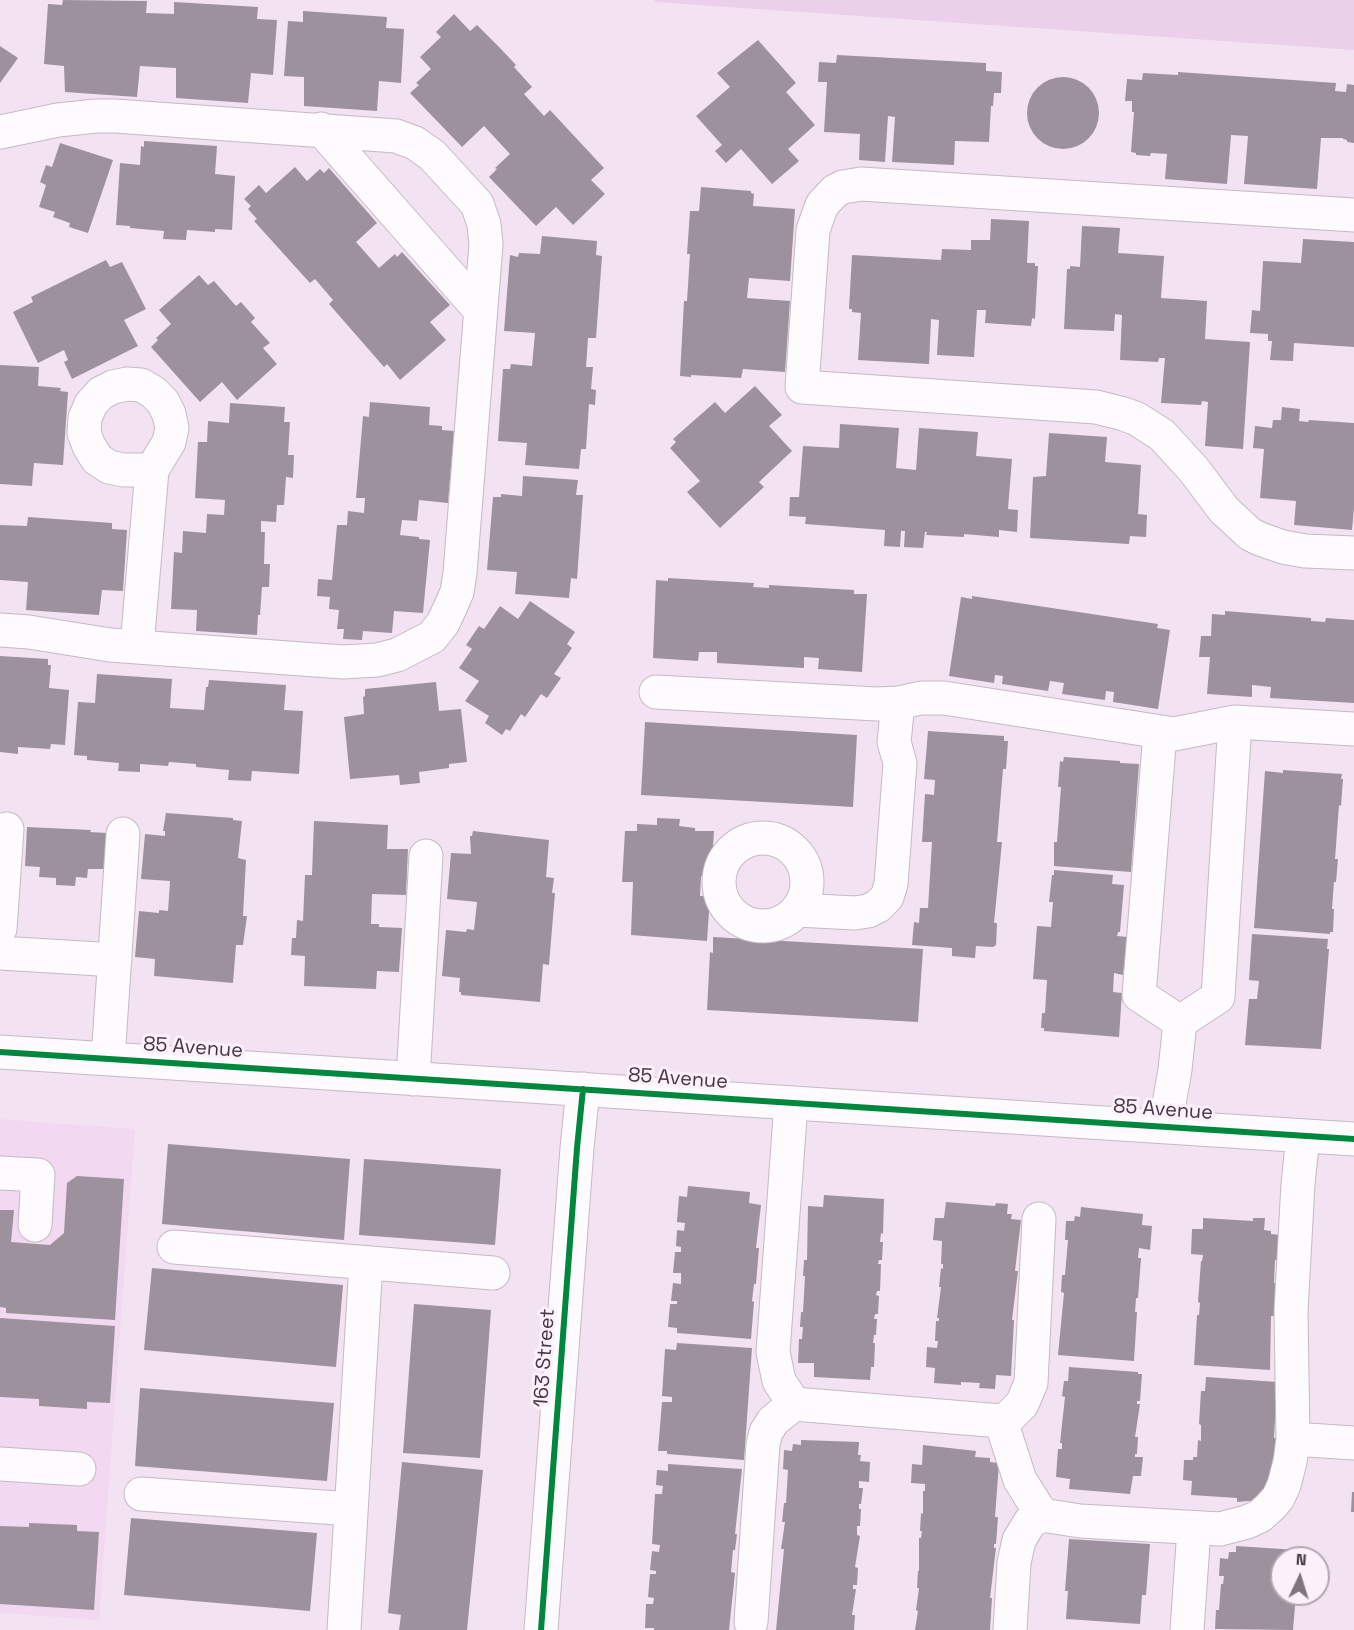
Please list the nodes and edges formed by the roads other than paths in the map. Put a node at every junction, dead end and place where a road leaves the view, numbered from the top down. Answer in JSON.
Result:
{"nodes":[{"id":1,"x":321,"y":129,"type":"junction"},
{"id":2,"x":0,"y":132,"type":"edge"},
{"id":3,"x":1354,"y":216,"type":"edge"},
{"id":4,"x":480,"y":310,"type":"junction"},
{"id":5,"x":152,"y":470,"type":"dead end"},
{"id":6,"x":1354,"y":553,"type":"edge"},
{"id":7,"x":0,"y":630,"type":"edge"},
{"id":8,"x":137,"y":646,"type":"junction"},
{"id":9,"x":656,"y":692,"type":"dead end"},
{"id":10,"x":898,"y":703,"type":"junction"},
{"id":11,"x":1235,"y":722,"type":"junction"},
{"id":12,"x":1354,"y":729,"type":"edge"},
{"id":13,"x":1160,"y":733,"type":"junction"},
{"id":14,"x":7,"y":829,"type":"dead end"},
{"id":15,"x":123,"y":834,"type":"dead end"},
{"id":16,"x":426,"y":856,"type":"dead end"},
{"id":17,"x":797,"y":910,"type":"dead end"},
{"id":18,"x":0,"y":929,"type":"edge"},
{"id":19,"x":0,"y":953,"type":"edge"},
{"id":20,"x":115,"y":960,"type":"junction"},
{"id":21,"x":1180,"y":1022,"type":"junction"},
{"id":22,"x":0,"y":1052,"type":"edge"},
{"id":23,"x":108,"y":1059,"type":"junction"},
{"id":24,"x":412,"y":1079,"type":"junction"},
{"id":25,"x":583,"y":1089,"type":"junction"},
{"id":26,"x":790,"y":1103,"type":"junction"},
{"id":27,"x":1165,"y":1126,"type":"junction"},
{"id":28,"x":1303,"y":1136,"type":"junction"},
{"id":29,"x":1354,"y":1140,"type":"edge"},
{"id":30,"x":0,"y":1173,"type":"edge"},
{"id":31,"x":1039,"y":1219,"type":"dead end"},
{"id":32,"x":35,"y":1226,"type":"dead end"},
{"id":33,"x":174,"y":1247,"type":"dead end"},
{"id":34,"x":366,"y":1263,"type":"junction"},
{"id":35,"x":494,"y":1273,"type":"dead end"},
{"id":36,"x":794,"y":1404,"type":"junction"},
{"id":37,"x":1001,"y":1420,"type":"junction"},
{"id":38,"x":1293,"y":1439,"type":"junction"},
{"id":39,"x":1354,"y":1443,"type":"edge"},
{"id":40,"x":0,"y":1464,"type":"edge"},
{"id":41,"x":79,"y":1469,"type":"dead end"},
{"id":42,"x":141,"y":1494,"type":"dead end"},
{"id":43,"x":351,"y":1509,"type":"junction"},
{"id":44,"x":1042,"y":1515,"type":"junction"},
{"id":45,"x":1194,"y":1529,"type":"junction"},
{"id":46,"x":751,"y":1622,"type":"dead end"},
{"id":47,"x":344,"y":1630,"type":"edge"},
{"id":48,"x":541,"y":1630,"type":"edge"},
{"id":49,"x":1010,"y":1630,"type":"edge"},
{"id":50,"x":1187,"y":1630,"type":"edge"}],
"edges":[{"from":1,"to":2,"type":"street"},
{"from":1,"to":4,"type":"street"},
{"from":1,"to":4,"type":"street"},
{"from":3,"to":6,"type":"street"},
{"from":4,"to":8,"type":"street"},
{"from":5,"to":8,"type":"street"},
{"from":7,"to":8,"type":"street"},
{"from":9,"to":10,"type":"street"},
{"from":10,"to":13,"type":"street"},
{"from":10,"to":17,"type":"street"},
{"from":11,"to":12,"type":"street"},
{"from":11,"to":13,"type":"street"},
{"from":11,"to":21,"type":"street"},
{"from":13,"to":21,"type":"street"},
{"from":14,"to":18,"type":"street"},
{"from":15,"to":20,"type":"street"},
{"from":16,"to":24,"type":"street"},
{"from":19,"to":20,"type":"street"},
{"from":20,"to":23,"type":"street"},
{"from":21,"to":27,"type":"street"},
{"from":22,"to":23,"type":"street","name":"85 Avenue"},
{"from":23,"to":24,"type":"street","name":"85 Avenue"},
{"from":24,"to":25,"type":"street","name":"85 Avenue"},
{"from":25,"to":26,"type":"street","name":"85 Avenue"},
{"from":25,"to":48,"type":"street","name":"163 Street"},
{"from":26,"to":27,"type":"street","name":"85 Avenue"},
{"from":26,"to":36,"type":"street"},
{"from":27,"to":28,"type":"street","name":"85 Avenue"},
{"from":28,"to":29,"type":"street","name":"85 Avenue"},
{"from":28,"to":38,"type":"street"},
{"from":30,"to":32,"type":"street"},
{"from":31,"to":37,"type":"street"},
{"from":33,"to":34,"type":"street"},
{"from":34,"to":35,"type":"street"},
{"from":34,"to":43,"type":"street"},
{"from":36,"to":37,"type":"street"},
{"from":36,"to":46,"type":"street"},
{"from":37,"to":44,"type":"street"},
{"from":38,"to":39,"type":"street"},
{"from":38,"to":45,"type":"street"},
{"from":40,"to":41,"type":"street"},
{"from":42,"to":43,"type":"street"},
{"from":43,"to":47,"type":"street"},
{"from":44,"to":45,"type":"street"},
{"from":44,"to":49,"type":"street"},
{"from":45,"to":50,"type":"street"}]}
